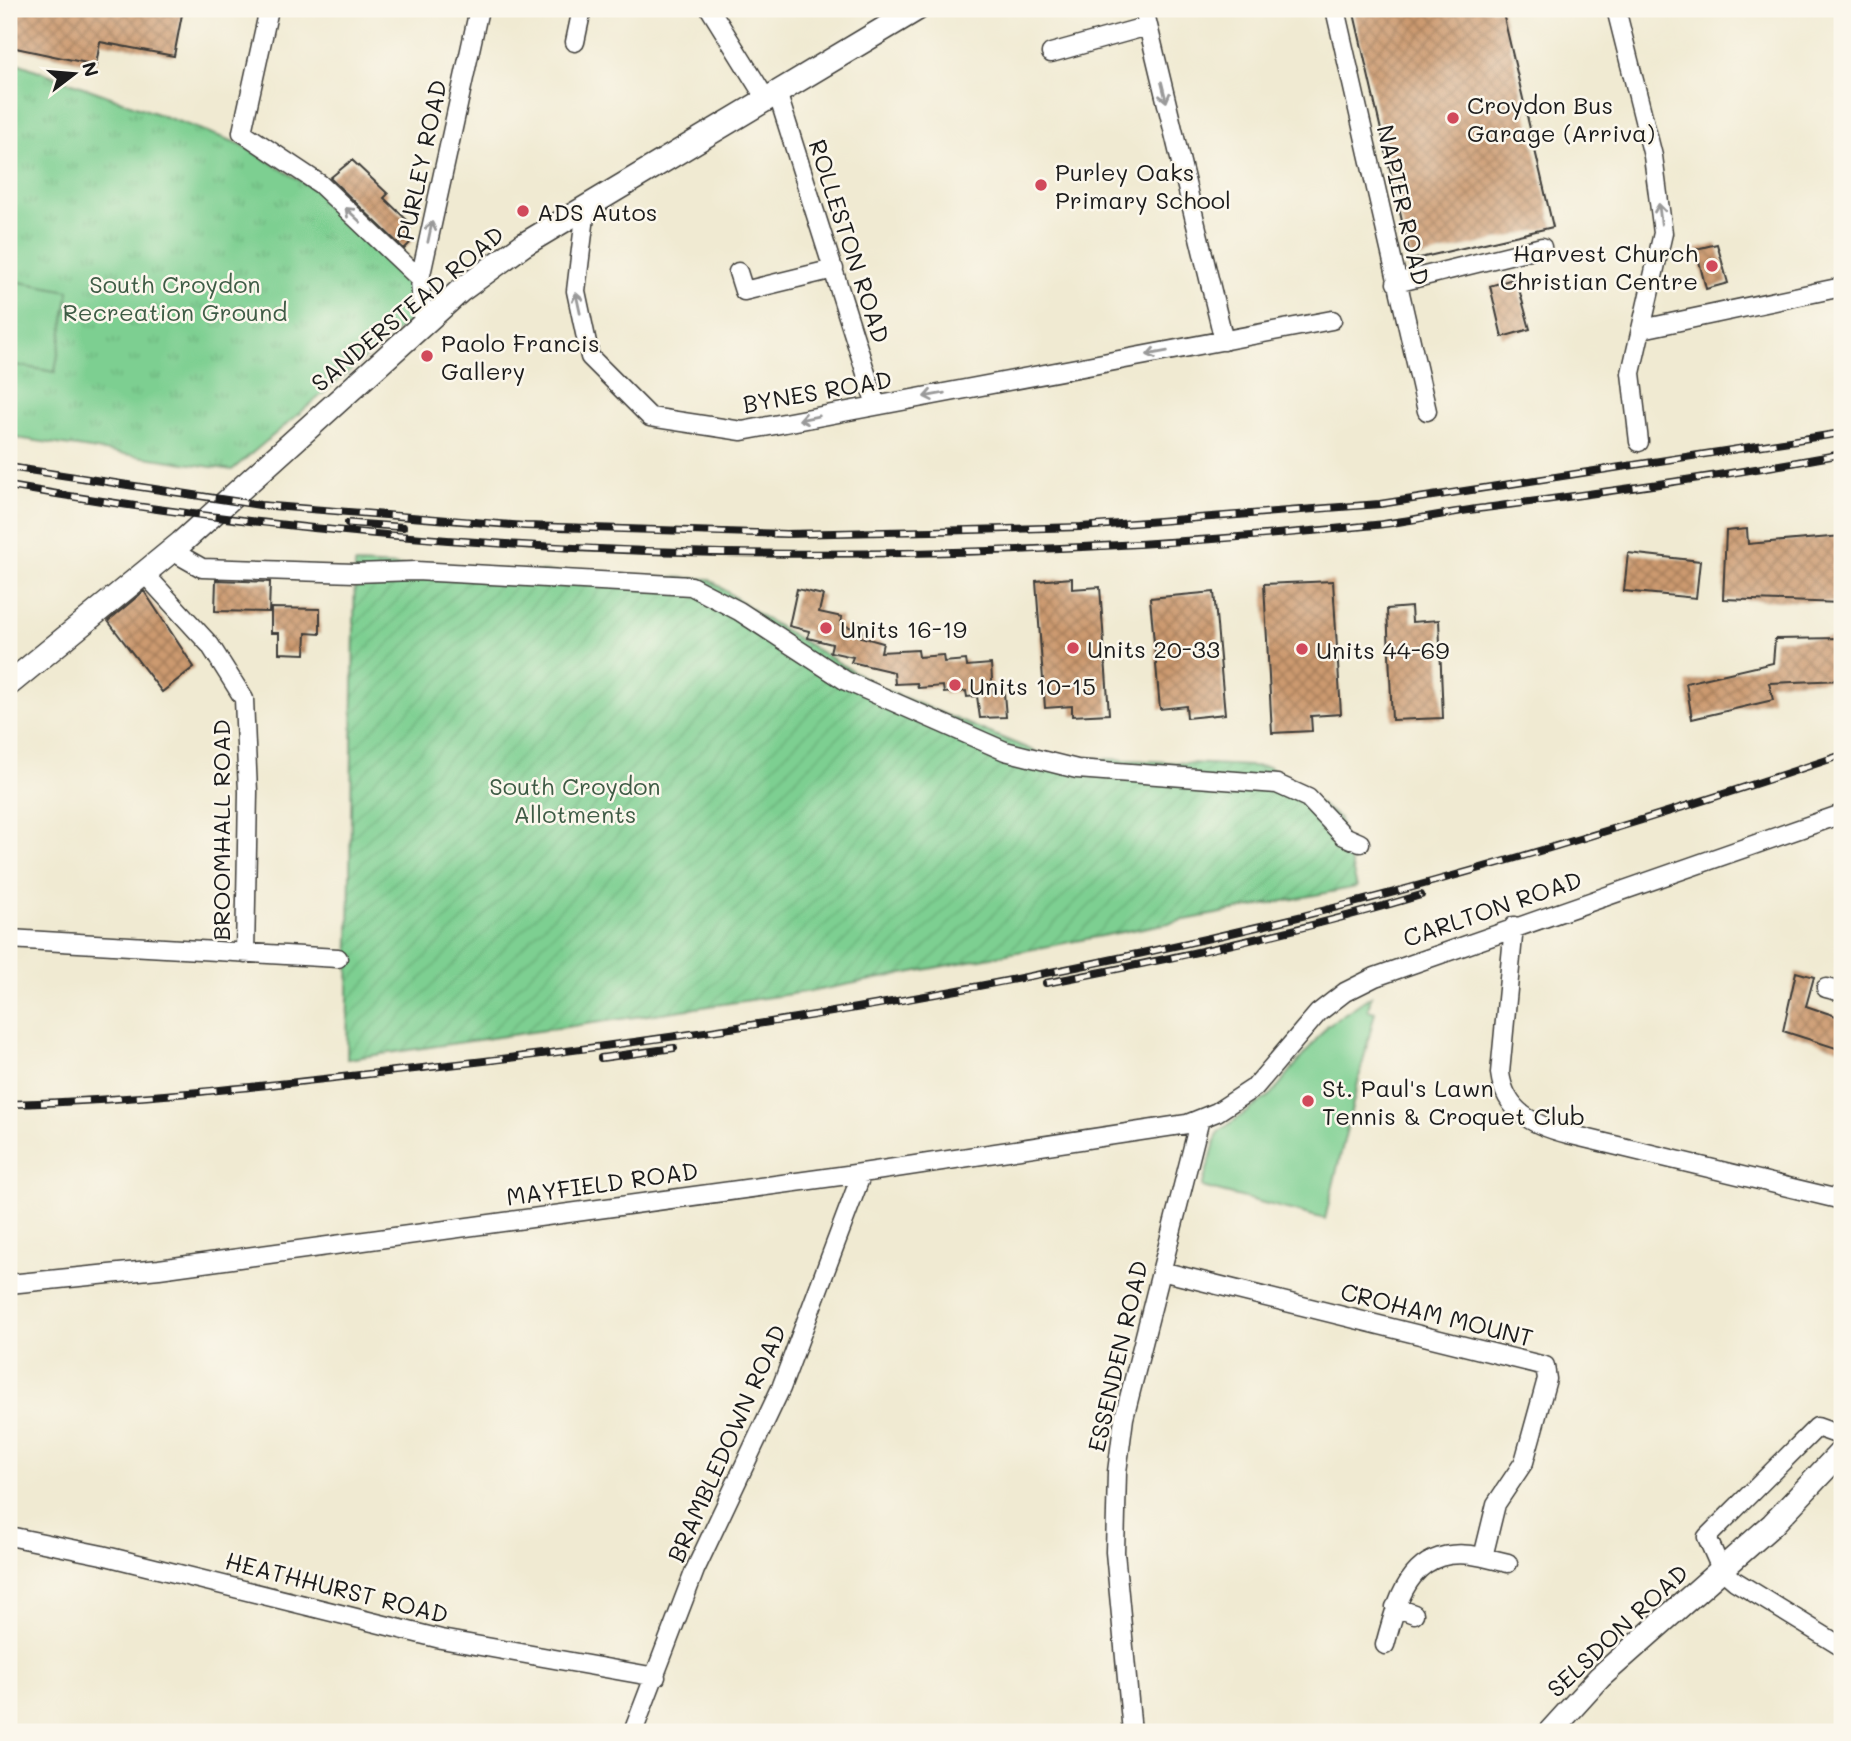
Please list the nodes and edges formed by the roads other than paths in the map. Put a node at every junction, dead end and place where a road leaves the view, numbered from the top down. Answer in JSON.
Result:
{"nodes":[{"id":1,"x":269,"y":9,"type":"edge"},
{"id":2,"x":479,"y":9,"type":"edge"},
{"id":3,"x":582,"y":9,"type":"edge"},
{"id":4,"x":709,"y":9,"type":"edge"},
{"id":5,"x":917,"y":9,"type":"edge"},
{"id":6,"x":1335,"y":9,"type":"edge"},
{"id":7,"x":1616,"y":9,"type":"edge"},
{"id":8,"x":1146,"y":17,"type":"edge"},
{"id":9,"x":575,"y":42,"type":"dead end"},
{"id":10,"x":1051,"y":53,"type":"dead end"},
{"id":11,"x":772,"y":95,"type":"junction"},
{"id":12,"x":586,"y":208,"type":"junction"},
{"id":13,"x":1542,"y":247,"type":"dead end"},
{"id":14,"x":834,"y":270,"type":"junction"},
{"id":15,"x":738,"y":272,"type":"dead end"},
{"id":16,"x":420,"y":279,"type":"junction"},
{"id":17,"x":1396,"y":283,"type":"junction"},
{"id":18,"x":1842,"y":287,"type":"edge"},
{"id":19,"x":1332,"y":320,"type":"dead end"},
{"id":20,"x":423,"y":323,"type":"junction"},
{"id":21,"x":1642,"y":329,"type":"junction"},
{"id":22,"x":1224,"y":341,"type":"junction"},
{"id":23,"x":876,"y":405,"type":"junction"},
{"id":24,"x":1427,"y":411,"type":"dead end"},
{"id":25,"x":1639,"y":442,"type":"dead end"},
{"id":26,"x":172,"y":551,"type":"junction"},
{"id":27,"x":144,"y":573,"type":"junction"},
{"id":28,"x":9,"y":684,"type":"edge"},
{"id":29,"x":1842,"y":814,"type":"edge"},
{"id":30,"x":1360,"y":843,"type":"dead end"},
{"id":31,"x":1514,"y":926,"type":"junction"},
{"id":32,"x":9,"y":939,"type":"edge"},
{"id":33,"x":245,"y":954,"type":"junction"},
{"id":34,"x":338,"y":958,"type":"dead end"},
{"id":35,"x":1200,"y":1119,"type":"junction"},
{"id":36,"x":862,"y":1172,"type":"junction"},
{"id":37,"x":1842,"y":1200,"type":"edge"},
{"id":38,"x":1160,"y":1271,"type":"junction"},
{"id":39,"x":9,"y":1284,"type":"edge"},
{"id":40,"x":1842,"y":1436,"type":"edge"},
{"id":41,"x":1842,"y":1451,"type":"edge"},
{"id":42,"x":9,"y":1536,"type":"edge"},
{"id":43,"x":1483,"y":1557,"type":"junction"},
{"id":44,"x":1508,"y":1563,"type":"dead end"},
{"id":45,"x":1721,"y":1569,"type":"junction"},
{"id":46,"x":1395,"y":1607,"type":"junction"},
{"id":47,"x":1414,"y":1614,"type":"dead end"},
{"id":48,"x":1385,"y":1645,"type":"dead end"},
{"id":49,"x":1842,"y":1647,"type":"edge"},
{"id":50,"x":656,"y":1677,"type":"junction"},
{"id":51,"x":633,"y":1732,"type":"edge"},
{"id":52,"x":1132,"y":1732,"type":"edge"},
{"id":53,"x":1550,"y":1732,"type":"edge"}],
"edges":[{"from":16,"to":1,"type":"street","one_way":true},
{"from":16,"to":2,"type":"street","name":"PURLEY ROAD","one_way":true},
{"from":3,"to":9,"type":"street"},
{"from":4,"to":11,"type":"street","name":"ROLLESTON ROAD"},
{"from":5,"to":11,"type":"main road","name":"SANDERSTEAD ROAD"},
{"from":6,"to":17,"type":"street","name":"NAPIER ROAD"},
{"from":21,"to":7,"type":"street","one_way":true},
{"from":8,"to":10,"type":"street"},
{"from":8,"to":22,"type":"street","one_way":true},
{"from":11,"to":12,"type":"main road","name":"SANDERSTEAD ROAD"},
{"from":11,"to":14,"type":"street","name":"ROLLESTON ROAD"},
{"from":12,"to":20,"type":"main road","name":"SANDERSTEAD ROAD"},
{"from":23,"to":12,"type":"street","name":"BYNES ROAD","one_way":true},
{"from":13,"to":17,"type":"street"},
{"from":14,"to":15,"type":"street"},
{"from":14,"to":23,"type":"street","name":"ROLLESTON ROAD"},
{"from":16,"to":20,"type":"street","name":"PURLEY ROAD"},
{"from":17,"to":24,"type":"street","name":"NAPIER ROAD"},
{"from":18,"to":21,"type":"street"},
{"from":19,"to":22,"type":"street","name":"BYNES ROAD"},
{"from":20,"to":26,"type":"main road","name":"SANDERSTEAD ROAD"},
{"from":21,"to":25,"type":"street"},
{"from":22,"to":23,"type":"street","name":"BYNES ROAD","one_way":true},
{"from":26,"to":27,"type":"main road","name":"SANDERSTEAD ROAD"},
{"from":26,"to":30,"type":"street"},
{"from":27,"to":28,"type":"main road","name":"SANDERSTEAD ROAD"},
{"from":27,"to":33,"type":"street","name":"BROOMHALL ROAD"},
{"from":29,"to":31,"type":"street","name":"CARLTON ROAD"},
{"from":31,"to":35,"type":"street","name":"CARLTON ROAD"},
{"from":31,"to":37,"type":"street"},
{"from":32,"to":33,"type":"street"},
{"from":33,"to":34,"type":"street"},
{"from":35,"to":36,"type":"street","name":"MAYFIELD ROAD"},
{"from":35,"to":38,"type":"street","name":"ESSENDEN ROAD"},
{"from":36,"to":39,"type":"street","name":"MAYFIELD ROAD"},
{"from":36,"to":50,"type":"street","name":"BRAMBLEDOWN ROAD"},
{"from":38,"to":43,"type":"street","name":"CROHAM MOUNT"},
{"from":38,"to":52,"type":"street","name":"ESSENDEN ROAD"},
{"from":40,"to":45,"type":"street","name":"SELSDON ROAD"},
{"from":41,"to":45,"type":"main road","name":"SELSDON ROAD"},
{"from":42,"to":50,"type":"street","name":"HEATHHURST ROAD"},
{"from":43,"to":44,"type":"street"},
{"from":43,"to":46,"type":"street"},
{"from":45,"to":49,"type":"street"},
{"from":45,"to":53,"type":"main road","name":"SELSDON ROAD"},
{"from":46,"to":47,"type":"street"},
{"from":46,"to":48,"type":"street"},
{"from":50,"to":51,"type":"street","name":"BRAMBLEDOWN ROAD"}]}
